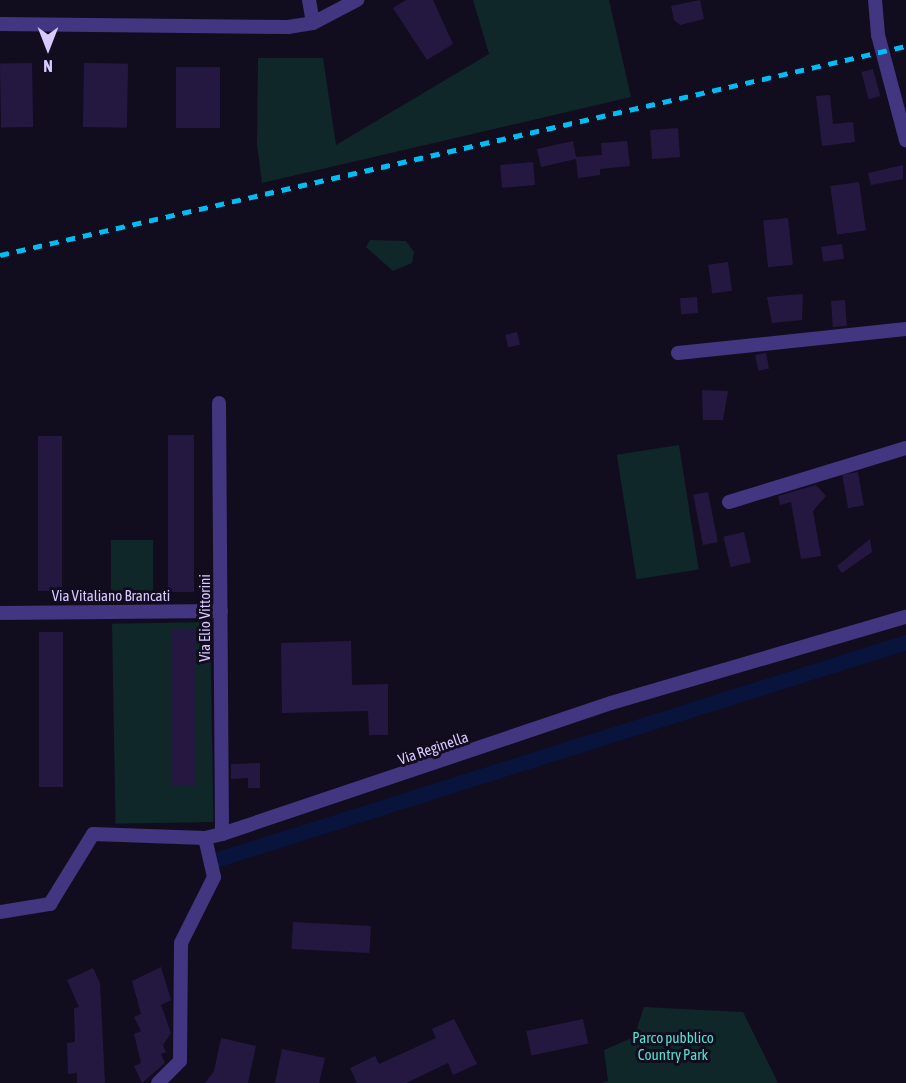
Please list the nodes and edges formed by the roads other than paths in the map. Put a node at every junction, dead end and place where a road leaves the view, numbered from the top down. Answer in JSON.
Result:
{"nodes":[{"id":1,"x":309,"y":0,"type":"edge"},
{"id":2,"x":357,"y":0,"type":"edge"},
{"id":3,"x":875,"y":0,"type":"edge"},
{"id":4,"x":313,"y":23,"type":"junction"},
{"id":5,"x":0,"y":24,"type":"edge"},
{"id":6,"x":906,"y":140,"type":"edge"},
{"id":7,"x":906,"y":329,"type":"edge"},
{"id":8,"x":678,"y":354,"type":"dead end"},
{"id":9,"x":219,"y":403,"type":"dead end"},
{"id":10,"x":906,"y":448,"type":"edge"},
{"id":11,"x":729,"y":502,"type":"dead end"},
{"id":12,"x":221,"y":612,"type":"junction"},
{"id":13,"x":0,"y":613,"type":"edge"},
{"id":14,"x":906,"y":617,"type":"edge"},
{"id":15,"x":222,"y":834,"type":"junction"},
{"id":16,"x":206,"y":844,"type":"junction"},
{"id":17,"x":0,"y":912,"type":"edge"},
{"id":18,"x":158,"y":1083,"type":"edge"}],
"edges":[{"from":1,"to":4,"type":"street"},
{"from":2,"to":4,"type":"street"},
{"from":3,"to":6,"type":"street"},
{"from":4,"to":5,"type":"street"},
{"from":7,"to":8,"type":"street"},
{"from":9,"to":12,"type":"street","name":"Via Elio Vittorini"},
{"from":10,"to":11,"type":"street"},
{"from":12,"to":13,"type":"street","name":"Via Vitaliano Brancati"},
{"from":12,"to":15,"type":"street","name":"Via Elio Vittorini"},
{"from":14,"to":15,"type":"street","name":"Via Reginella"},
{"from":15,"to":16,"type":"street","name":"Via Reginella"},
{"from":16,"to":17,"type":"street","name":"Via Reginella"},
{"from":16,"to":18,"type":"street"}]}
